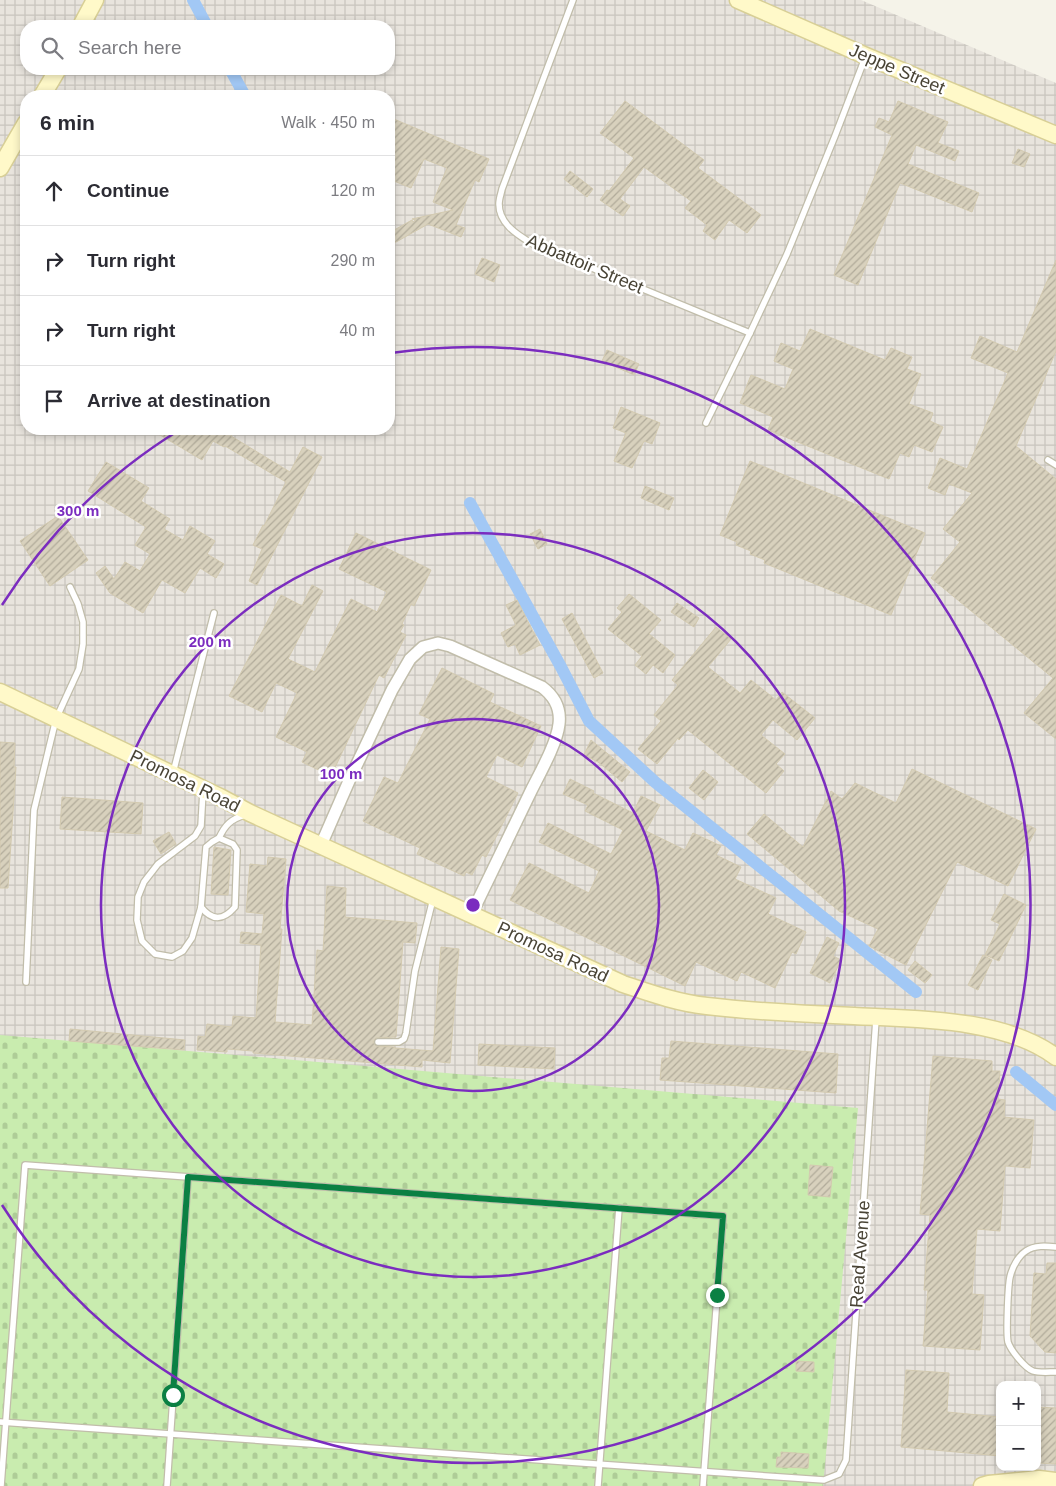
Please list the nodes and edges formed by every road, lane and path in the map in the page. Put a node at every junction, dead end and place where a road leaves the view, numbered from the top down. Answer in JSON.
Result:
{"nodes":[{"id":1,"x":95,"y":0,"type":"edge"},
{"id":2,"x":573,"y":0,"type":"edge"},
{"id":3,"x":738,"y":0,"type":"edge"},
{"id":4,"x":84,"y":20,"type":"edge"},
{"id":5,"x":866,"y":56,"type":"junction"},
{"id":6,"x":54,"y":75,"type":"edge"},
{"id":7,"x":46,"y":90,"type":"edge"},
{"id":8,"x":20,"y":133,"type":"edge"},
{"id":9,"x":1056,"y":135,"type":"edge"},
{"id":10,"x":0,"y":168,"type":"edge"},
{"id":11,"x":750,"y":333,"type":"junction"},
{"id":12,"x":706,"y":423,"type":"dead end"},
{"id":13,"x":1048,"y":460,"type":"dead end"},
{"id":14,"x":1056,"y":465,"type":"edge"},
{"id":15,"x":70,"y":587,"type":"dead end"},
{"id":16,"x":214,"y":613,"type":"dead end"},
{"id":17,"x":0,"y":692,"type":"edge"},
{"id":18,"x":56,"y":719,"type":"junction"},
{"id":19,"x":173,"y":775,"type":"junction"},
{"id":20,"x":203,"y":789,"type":"junction"},
{"id":21,"x":250,"y":813,"type":"junction"},
{"id":22,"x":219,"y":838,"type":"junction"},
{"id":23,"x":321,"y":845,"type":"junction"},
{"id":24,"x":433,"y":897,"type":"junction"},
{"id":25,"x":201,"y":907,"type":"junction"},
{"id":26,"x":471,"y":915,"type":"junction"},
{"id":27,"x":26,"y":982,"type":"dead end"},
{"id":28,"x":876,"y":1017,"type":"junction"},
{"id":29,"x":378,"y":1042,"type":"dead end"},
{"id":30,"x":1056,"y":1056,"type":"edge"},
{"id":31,"x":188,"y":1177,"type":"junction"},
{"id":32,"x":619,"y":1208,"type":"junction"},
{"id":33,"x":1056,"y":1247,"type":"edge"},
{"id":34,"x":1056,"y":1372,"type":"edge"},
{"id":35,"x":3,"y":1423,"type":"edge"},
{"id":36,"x":171,"y":1434,"type":"junction"},
{"id":37,"x":600,"y":1464,"type":"junction"},
{"id":38,"x":704,"y":1472,"type":"junction"},
{"id":39,"x":1056,"y":1481,"type":"edge"},
{"id":40,"x":1,"y":1486,"type":"edge"},
{"id":41,"x":167,"y":1486,"type":"edge"},
{"id":42,"x":598,"y":1486,"type":"edge"},
{"id":43,"x":703,"y":1486,"type":"edge"},
{"id":44,"x":982,"y":1486,"type":"edge"}],
"edges":[{"from":1,"to":4,"type":"street"},
{"from":2,"to":11,"type":"lane","name":"Abbattoir Street"},
{"from":3,"to":5,"type":"street","name":"Jeppe Street"},
{"from":5,"to":9,"type":"street","name":"Jeppe Street"},
{"from":5,"to":11,"type":"lane"},
{"from":6,"to":7,"type":"street"},
{"from":8,"to":10,"type":"street"},
{"from":11,"to":12,"type":"lane"},
{"from":13,"to":14,"type":"lane"},
{"from":15,"to":18,"type":"lane"},
{"from":16,"to":19,"type":"lane"},
{"from":17,"to":18,"type":"street","name":"Promosa Road"},
{"from":18,"to":19,"type":"street","name":"Promosa Road"},
{"from":18,"to":27,"type":"lane"},
{"from":19,"to":20,"type":"street","name":"Promosa Road"},
{"from":20,"to":21,"type":"street","name":"Promosa Road"},
{"from":20,"to":25,"type":"lane"},
{"from":21,"to":22,"type":"lane"},
{"from":21,"to":23,"type":"street","name":"Promosa Road"},
{"from":22,"to":25,"type":"lane"},
{"from":22,"to":25,"type":"lane"},
{"from":23,"to":24,"type":"street","name":"Promosa Road"},
{"from":23,"to":26,"type":"street"},
{"from":24,"to":26,"type":"street","name":"Promosa Road"},
{"from":24,"to":29,"type":"lane"},
{"from":26,"to":28,"type":"street","name":"Promosa Road"},
{"from":28,"to":30,"type":"street","name":"Promosa Road"},
{"from":28,"to":38,"type":"lane","name":"Read Avenue"},
{"from":31,"to":32,"type":"lane"},
{"from":31,"to":35,"type":"lane"},
{"from":31,"to":36,"type":"lane"},
{"from":32,"to":37,"type":"lane"},
{"from":32,"to":38,"type":"lane"},
{"from":33,"to":34,"type":"lane"},
{"from":35,"to":36,"type":"lane"},
{"from":35,"to":40,"type":"lane"},
{"from":36,"to":37,"type":"lane"},
{"from":36,"to":41,"type":"lane"},
{"from":37,"to":38,"type":"lane"},
{"from":37,"to":42,"type":"lane"},
{"from":38,"to":43,"type":"lane"},
{"from":39,"to":44,"type":"street"}]}
